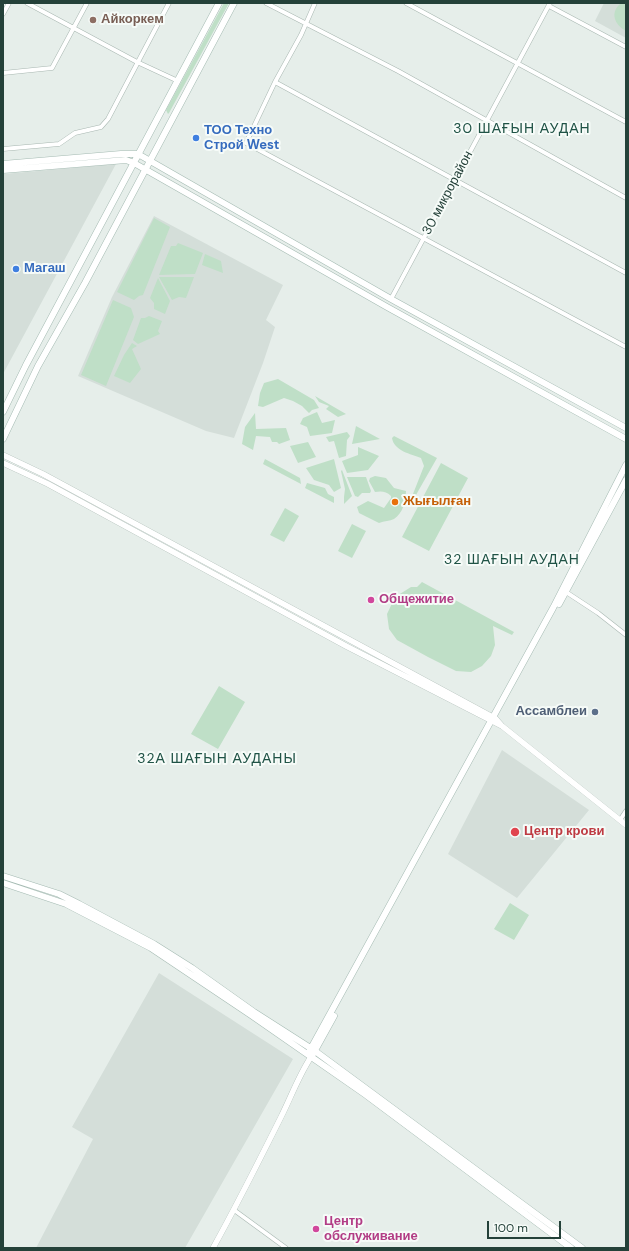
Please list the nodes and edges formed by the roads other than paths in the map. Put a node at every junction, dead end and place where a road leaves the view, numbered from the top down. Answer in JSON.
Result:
{"nodes":[{"id":1,"x":9,"y":3,"type":"edge"},
{"id":2,"x":27,"y":3,"type":"edge"},
{"id":3,"x":88,"y":3,"type":"edge"},
{"id":4,"x":169,"y":3,"type":"edge"},
{"id":5,"x":219,"y":3,"type":"edge"},
{"id":6,"x":234,"y":3,"type":"edge"},
{"id":7,"x":266,"y":3,"type":"edge"},
{"id":8,"x":315,"y":3,"type":"edge"},
{"id":9,"x":406,"y":3,"type":"edge"},
{"id":10,"x":550,"y":4,"type":"edge"},
{"id":11,"x":3,"y":14,"type":"edge"},
{"id":12,"x":305,"y":24,"type":"junction"},
{"id":13,"x":74,"y":28,"type":"junction"},
{"id":14,"x":626,"y":47,"type":"edge"},
{"id":15,"x":137,"y":62,"type":"junction"},
{"id":16,"x":518,"y":64,"type":"junction"},
{"id":17,"x":3,"y":73,"type":"edge"},
{"id":18,"x":178,"y":82,"type":"junction"},
{"id":19,"x":275,"y":82,"type":"junction"},
{"id":20,"x":160,"y":114,"type":"junction"},
{"id":21,"x":170,"y":120,"type":"junction"},
{"id":22,"x":487,"y":121,"type":"junction"},
{"id":23,"x":626,"y":122,"type":"edge"},
{"id":24,"x":3,"y":149,"type":"edge"},
{"id":25,"x":138,"y":154,"type":"junction"},
{"id":26,"x":150,"y":160,"type":"junction"},
{"id":27,"x":134,"y":163,"type":"junction"},
{"id":28,"x":3,"y":164,"type":"edge"},
{"id":29,"x":144,"y":169,"type":"junction"},
{"id":30,"x":3,"y":170,"type":"edge"},
{"id":31,"x":454,"y":180,"type":"junction"},
{"id":32,"x":626,"y":198,"type":"edge"},
{"id":33,"x":424,"y":239,"type":"junction"},
{"id":34,"x":626,"y":273,"type":"edge"},
{"id":35,"x":391,"y":299,"type":"junction"},
{"id":36,"x":626,"y":347,"type":"edge"},
{"id":37,"x":3,"y":412,"type":"edge"},
{"id":38,"x":626,"y":428,"type":"edge"},
{"id":39,"x":3,"y":439,"type":"edge"},
{"id":40,"x":626,"y":439,"type":"edge"},
{"id":41,"x":3,"y":455,"type":"edge"},
{"id":42,"x":3,"y":463,"type":"edge"},
{"id":43,"x":626,"y":465,"type":"edge"},
{"id":44,"x":626,"y":480,"type":"edge"},
{"id":45,"x":566,"y":592,"type":"junction"},
{"id":46,"x":626,"y":635,"type":"edge"},
{"id":47,"x":494,"y":720,"type":"junction"},
{"id":48,"x":626,"y":811,"type":"edge"},
{"id":49,"x":620,"y":820,"type":"junction"},
{"id":50,"x":626,"y":824,"type":"edge"},
{"id":51,"x":3,"y":876,"type":"edge"},
{"id":52,"x":3,"y":882,"type":"edge"},
{"id":53,"x":311,"y":1053,"type":"junction"},
{"id":54,"x":234,"y":1210,"type":"junction"},
{"id":55,"x":213,"y":1248,"type":"edge"},
{"id":56,"x":286,"y":1248,"type":"edge"},
{"id":57,"x":571,"y":1248,"type":"edge"},
{"id":58,"x":582,"y":1248,"type":"edge"}],
"edges":[{"from":1,"to":11,"type":"street"},
{"from":2,"to":13,"type":"street"},
{"from":3,"to":13,"type":"street"},
{"from":4,"to":15,"type":"street"},
{"from":5,"to":18,"type":"main road"},
{"from":6,"to":21,"type":"main road"},
{"from":7,"to":12,"type":"street"},
{"from":8,"to":12,"type":"street"},
{"from":9,"to":16,"type":"street"},
{"from":10,"to":14,"type":"street"},
{"from":10,"to":16,"type":"street","name":"30 микрорайон"},
{"from":12,"to":19,"type":"street"},
{"from":12,"to":22,"type":"street"},
{"from":13,"to":15,"type":"street"},
{"from":13,"to":17,"type":"street"},
{"from":15,"to":18,"type":"street"},
{"from":15,"to":24,"type":"street"},
{"from":16,"to":22,"type":"street","name":"30 микрорайон"},
{"from":16,"to":23,"type":"street"},
{"from":18,"to":20,"type":"main road"},
{"from":19,"to":31,"type":"street"},
{"from":19,"to":33,"type":"street"},
{"from":20,"to":21,"type":"main road"},
{"from":20,"to":25,"type":"main road"},
{"from":21,"to":26,"type":"main road"},
{"from":22,"to":31,"type":"street","name":"30 микрорайон"},
{"from":22,"to":32,"type":"street"},
{"from":25,"to":26,"type":"main road"},
{"from":25,"to":27,"type":"main road"},
{"from":25,"to":28,"type":"main road"},
{"from":26,"to":29,"type":"main road"},
{"from":26,"to":35,"type":"main road"},
{"from":27,"to":29,"type":"main road"},
{"from":27,"to":30,"type":"main road"},
{"from":27,"to":37,"type":"main road"},
{"from":29,"to":39,"type":"main road"},
{"from":29,"to":40,"type":"main road"},
{"from":31,"to":33,"type":"street","name":"30 микрорайон"},
{"from":31,"to":34,"type":"street"},
{"from":33,"to":35,"type":"street","name":"30 микрорайон"},
{"from":33,"to":36,"type":"street"},
{"from":35,"to":38,"type":"main road"},
{"from":41,"to":47,"type":"street"},
{"from":42,"to":47,"type":"street"},
{"from":43,"to":47,"type":"main road"},
{"from":44,"to":45,"type":"main road"},
{"from":45,"to":46,"type":"street"},
{"from":45,"to":47,"type":"main road"},
{"from":47,"to":49,"type":"street"},
{"from":47,"to":53,"type":"main road"},
{"from":48,"to":49,"type":"street"},
{"from":49,"to":50,"type":"street"},
{"from":51,"to":53,"type":"main road"},
{"from":52,"to":53,"type":"main road"},
{"from":53,"to":54,"type":"street"},
{"from":53,"to":57,"type":"main road"},
{"from":53,"to":58,"type":"main road"},
{"from":54,"to":55,"type":"street"},
{"from":54,"to":56,"type":"street"}]}
